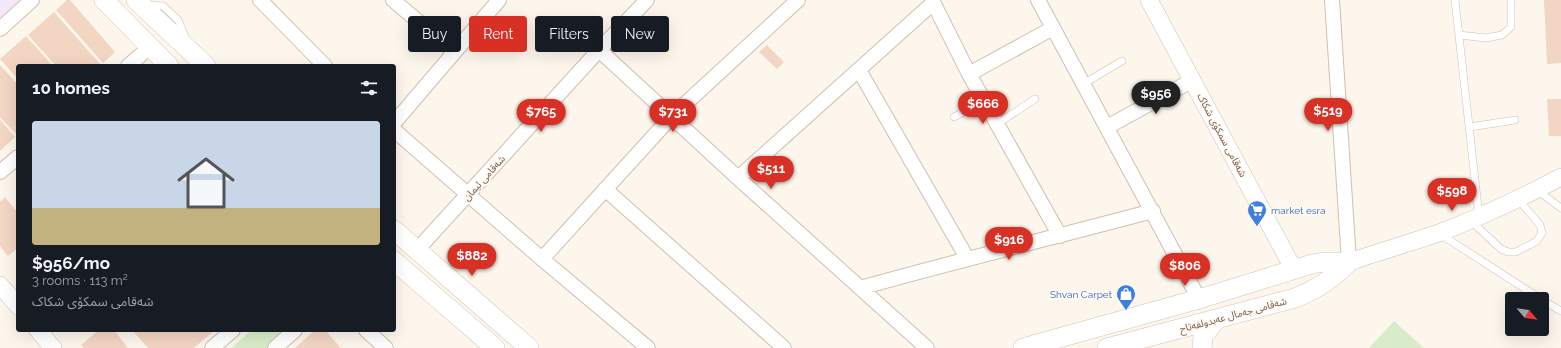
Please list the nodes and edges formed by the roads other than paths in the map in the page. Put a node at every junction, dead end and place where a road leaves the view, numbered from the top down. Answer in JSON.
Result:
{"nodes":[{"id":1,"x":32,"y":0,"type":"edge"},
{"id":2,"x":104,"y":0,"type":"edge"},
{"id":3,"x":260,"y":0,"type":"edge"},
{"id":4,"x":393,"y":0,"type":"edge"},
{"id":5,"x":499,"y":0,"type":"edge"},
{"id":6,"x":647,"y":0,"type":"edge"},
{"id":7,"x":798,"y":0,"type":"edge"},
{"id":8,"x":1038,"y":0,"type":"edge"},
{"id":9,"x":1149,"y":0,"type":"edge"},
{"id":10,"x":1332,"y":0,"type":"edge"},
{"id":11,"x":1455,"y":0,"type":"edge"},
{"id":12,"x":1511,"y":0,"type":"edge"},
{"id":13,"x":933,"y":1,"type":"edge"},
{"id":14,"x":139,"y":2,"type":"edge"},
{"id":15,"x":412,"y":16,"type":"edge"},
{"id":16,"x":1053,"y":28,"type":"junction"},
{"id":17,"x":0,"y":30,"type":"edge"},
{"id":18,"x":1459,"y":35,"type":"junction"},
{"id":19,"x":461,"y":44,"type":"edge"},
{"id":20,"x":603,"y":46,"type":"edge"},
{"id":21,"x":150,"y":47,"type":"junction"},
{"id":22,"x":454,"y":52,"type":"edge"},
{"id":23,"x":597,"y":52,"type":"edge"},
{"id":24,"x":601,"y":52,"type":"edge"},
{"id":25,"x":200,"y":61,"type":"edge"},
{"id":26,"x":1122,"y":61,"type":"dead end"},
{"id":27,"x":130,"y":64,"type":"edge"},
{"id":28,"x":167,"y":64,"type":"edge"},
{"id":29,"x":323,"y":64,"type":"edge"},
{"id":30,"x":859,"y":70,"type":"junction"},
{"id":31,"x":969,"y":74,"type":"junction"},
{"id":32,"x":1193,"y":80,"type":"junction"},
{"id":33,"x":1083,"y":84,"type":"junction"},
{"id":34,"x":1036,"y":98,"type":"dead end"},
{"id":35,"x":984,"y":101,"type":"junction"},
{"id":36,"x":672,"y":116,"type":"junction"},
{"id":37,"x":954,"y":117,"type":"dead end"},
{"id":38,"x":1515,"y":120,"type":"dead end"},
{"id":39,"x":396,"y":121,"type":"edge"},
{"id":40,"x":997,"y":124,"type":"junction"},
{"id":41,"x":1107,"y":127,"type":"junction"},
{"id":42,"x":1470,"y":127,"type":"junction"},
{"id":43,"x":396,"y":132,"type":"edge"},
{"id":44,"x":16,"y":159,"type":"edge"},
{"id":45,"x":0,"y":172,"type":"edge"},
{"id":46,"x":1561,"y":177,"type":"edge"},
{"id":47,"x":738,"y":178,"type":"junction"},
{"id":48,"x":605,"y":189,"type":"junction"},
{"id":49,"x":1537,"y":190,"type":"junction"},
{"id":50,"x":469,"y":194,"type":"junction"},
{"id":51,"x":1518,"y":199,"type":"junction"},
{"id":52,"x":1561,"y":208,"type":"edge"},
{"id":53,"x":1152,"y":211,"type":"junction"},
{"id":54,"x":1475,"y":218,"type":"junction"},
{"id":55,"x":396,"y":232,"type":"edge"},
{"id":56,"x":1439,"y":232,"type":"junction"},
{"id":57,"x":1060,"y":236,"type":"junction"},
{"id":58,"x":417,"y":250,"type":"junction"},
{"id":59,"x":967,"y":258,"type":"junction"},
{"id":60,"x":542,"y":259,"type":"junction"},
{"id":61,"x":1349,"y":262,"type":"junction"},
{"id":62,"x":396,"y":263,"type":"edge"},
{"id":63,"x":1294,"y":270,"type":"junction"},
{"id":64,"x":0,"y":285,"type":"edge"},
{"id":65,"x":860,"y":288,"type":"junction"},
{"id":66,"x":1530,"y":292,"type":"edge"},
{"id":67,"x":1199,"y":299,"type":"junction"},
{"id":68,"x":16,"y":304,"type":"edge"},
{"id":69,"x":1549,"y":304,"type":"edge"},
{"id":70,"x":1561,"y":311,"type":"edge"},
{"id":71,"x":1216,"y":319,"type":"junction"},
{"id":72,"x":40,"y":332,"type":"edge"},
{"id":73,"x":231,"y":332,"type":"edge"},
{"id":74,"x":293,"y":332,"type":"edge"},
{"id":75,"x":368,"y":332,"type":"edge"},
{"id":76,"x":1028,"y":347,"type":"edge"},
{"id":77,"x":53,"y":348,"type":"edge"},
{"id":78,"x":212,"y":348,"type":"edge"},
{"id":79,"x":275,"y":348,"type":"edge"},
{"id":80,"x":386,"y":348,"type":"edge"},
{"id":81,"x":495,"y":348,"type":"edge"},
{"id":82,"x":530,"y":348,"type":"edge"},
{"id":83,"x":648,"y":348,"type":"edge"},
{"id":84,"x":784,"y":348,"type":"edge"},
{"id":85,"x":927,"y":348,"type":"edge"},
{"id":86,"x":1108,"y":348,"type":"edge"},
{"id":87,"x":1130,"y":348,"type":"edge"},
{"id":88,"x":1202,"y":348,"type":"edge"}],
"edges":[{"from":1,"to":17,"type":"street"},
{"from":2,"to":21,"type":"main road"},
{"from":3,"to":29,"type":"street"},
{"from":4,"to":15,"type":"street"},
{"from":5,"to":19,"type":"street"},
{"from":6,"to":20,"type":"street","name":"شەقامی ئیمان"},
{"from":7,"to":36,"type":"street"},
{"from":8,"to":16,"type":"street"},
{"from":9,"to":32,"type":"street","name":"شەقامی سمکۆی شکاک"},
{"from":10,"to":61,"type":"street"},
{"from":11,"to":18,"type":"lane"},
{"from":12,"to":18,"type":"lane"},
{"from":13,"to":30,"type":"street"},
{"from":13,"to":31,"type":"street"},
{"from":14,"to":25,"type":"main road"},
{"from":16,"to":31,"type":"street"},
{"from":16,"to":33,"type":"street"},
{"from":18,"to":42,"type":"lane"},
{"from":21,"to":27,"type":"street"},
{"from":21,"to":28,"type":"main road"},
{"from":22,"to":39,"type":"street"},
{"from":23,"to":50,"type":"street","name":"شەقامی ئیمان"},
{"from":24,"to":36,"type":"street"},
{"from":26,"to":33,"type":"lane"},
{"from":30,"to":47,"type":"street"},
{"from":30,"to":59,"type":"street"},
{"from":31,"to":35,"type":"street"},
{"from":32,"to":41,"type":"street"},
{"from":32,"to":63,"type":"street","name":"شەقامی سمکۆی شکاک"},
{"from":33,"to":41,"type":"street"},
{"from":34,"to":40,"type":"lane"},
{"from":35,"to":37,"type":"lane"},
{"from":35,"to":40,"type":"street"},
{"from":36,"to":47,"type":"street"},
{"from":36,"to":48,"type":"street"},
{"from":38,"to":42,"type":"lane"},
{"from":40,"to":57,"type":"street"},
{"from":41,"to":53,"type":"street"},
{"from":42,"to":54,"type":"lane"},
{"from":43,"to":50,"type":"street"},
{"from":44,"to":45,"type":"street"},
{"from":46,"to":49,"type":"street","name":"شەقامی جەمال عەبدولفەتاح"},
{"from":47,"to":65,"type":"street"},
{"from":48,"to":60,"type":"street"},
{"from":48,"to":84,"type":"street"},
{"from":49,"to":51,"type":"street","name":"شەقامی جەمال عەبدولفەتاح"},
{"from":49,"to":52,"type":"lane"},
{"from":50,"to":58,"type":"street","name":"شەقامی ئیمان"},
{"from":50,"to":60,"type":"street"},
{"from":51,"to":54,"type":"street","name":"شەقامی جەمال عەبدولفەتاح"},
{"from":51,"to":54,"type":"lane"},
{"from":53,"to":57,"type":"street"},
{"from":53,"to":67,"type":"street"},
{"from":54,"to":56,"type":"street","name":"شەقامی جەمال عەبدولفەتاح"},
{"from":55,"to":58,"type":"main road"},
{"from":56,"to":61,"type":"street","name":"شەقامی جەمال عەبدولفەتاح"},
{"from":56,"to":66,"type":"lane"},
{"from":57,"to":59,"type":"street"},
{"from":58,"to":82,"type":"main road"},
{"from":59,"to":65,"type":"street"},
{"from":60,"to":83,"type":"street"},
{"from":61,"to":63,"type":"main road","name":"شەقامی جەمال عەبدولفەتاح"},
{"from":61,"to":71,"type":"main road","name":"شەقامی جەمال عەبدولفەتاح"},
{"from":62,"to":81,"type":"main road"},
{"from":63,"to":67,"type":"main road","name":"شەقامی جەمال عەبدولفەتاح"},
{"from":64,"to":68,"type":"street"},
{"from":65,"to":85,"type":"street"},
{"from":67,"to":76,"type":"main road","name":"شەقامی جەمال عەبدولفەتاح"},
{"from":69,"to":70,"type":"lane"},
{"from":71,"to":86,"type":"main road","name":"شەقامی جەمال عەبدولفەتاح"},
{"from":71,"to":88,"type":"main road"},
{"from":72,"to":77,"type":"street"},
{"from":73,"to":78,"type":"street"},
{"from":74,"to":79,"type":"street"},
{"from":75,"to":80,"type":"street"},
{"from":86,"to":87,"type":"main road"}]}
